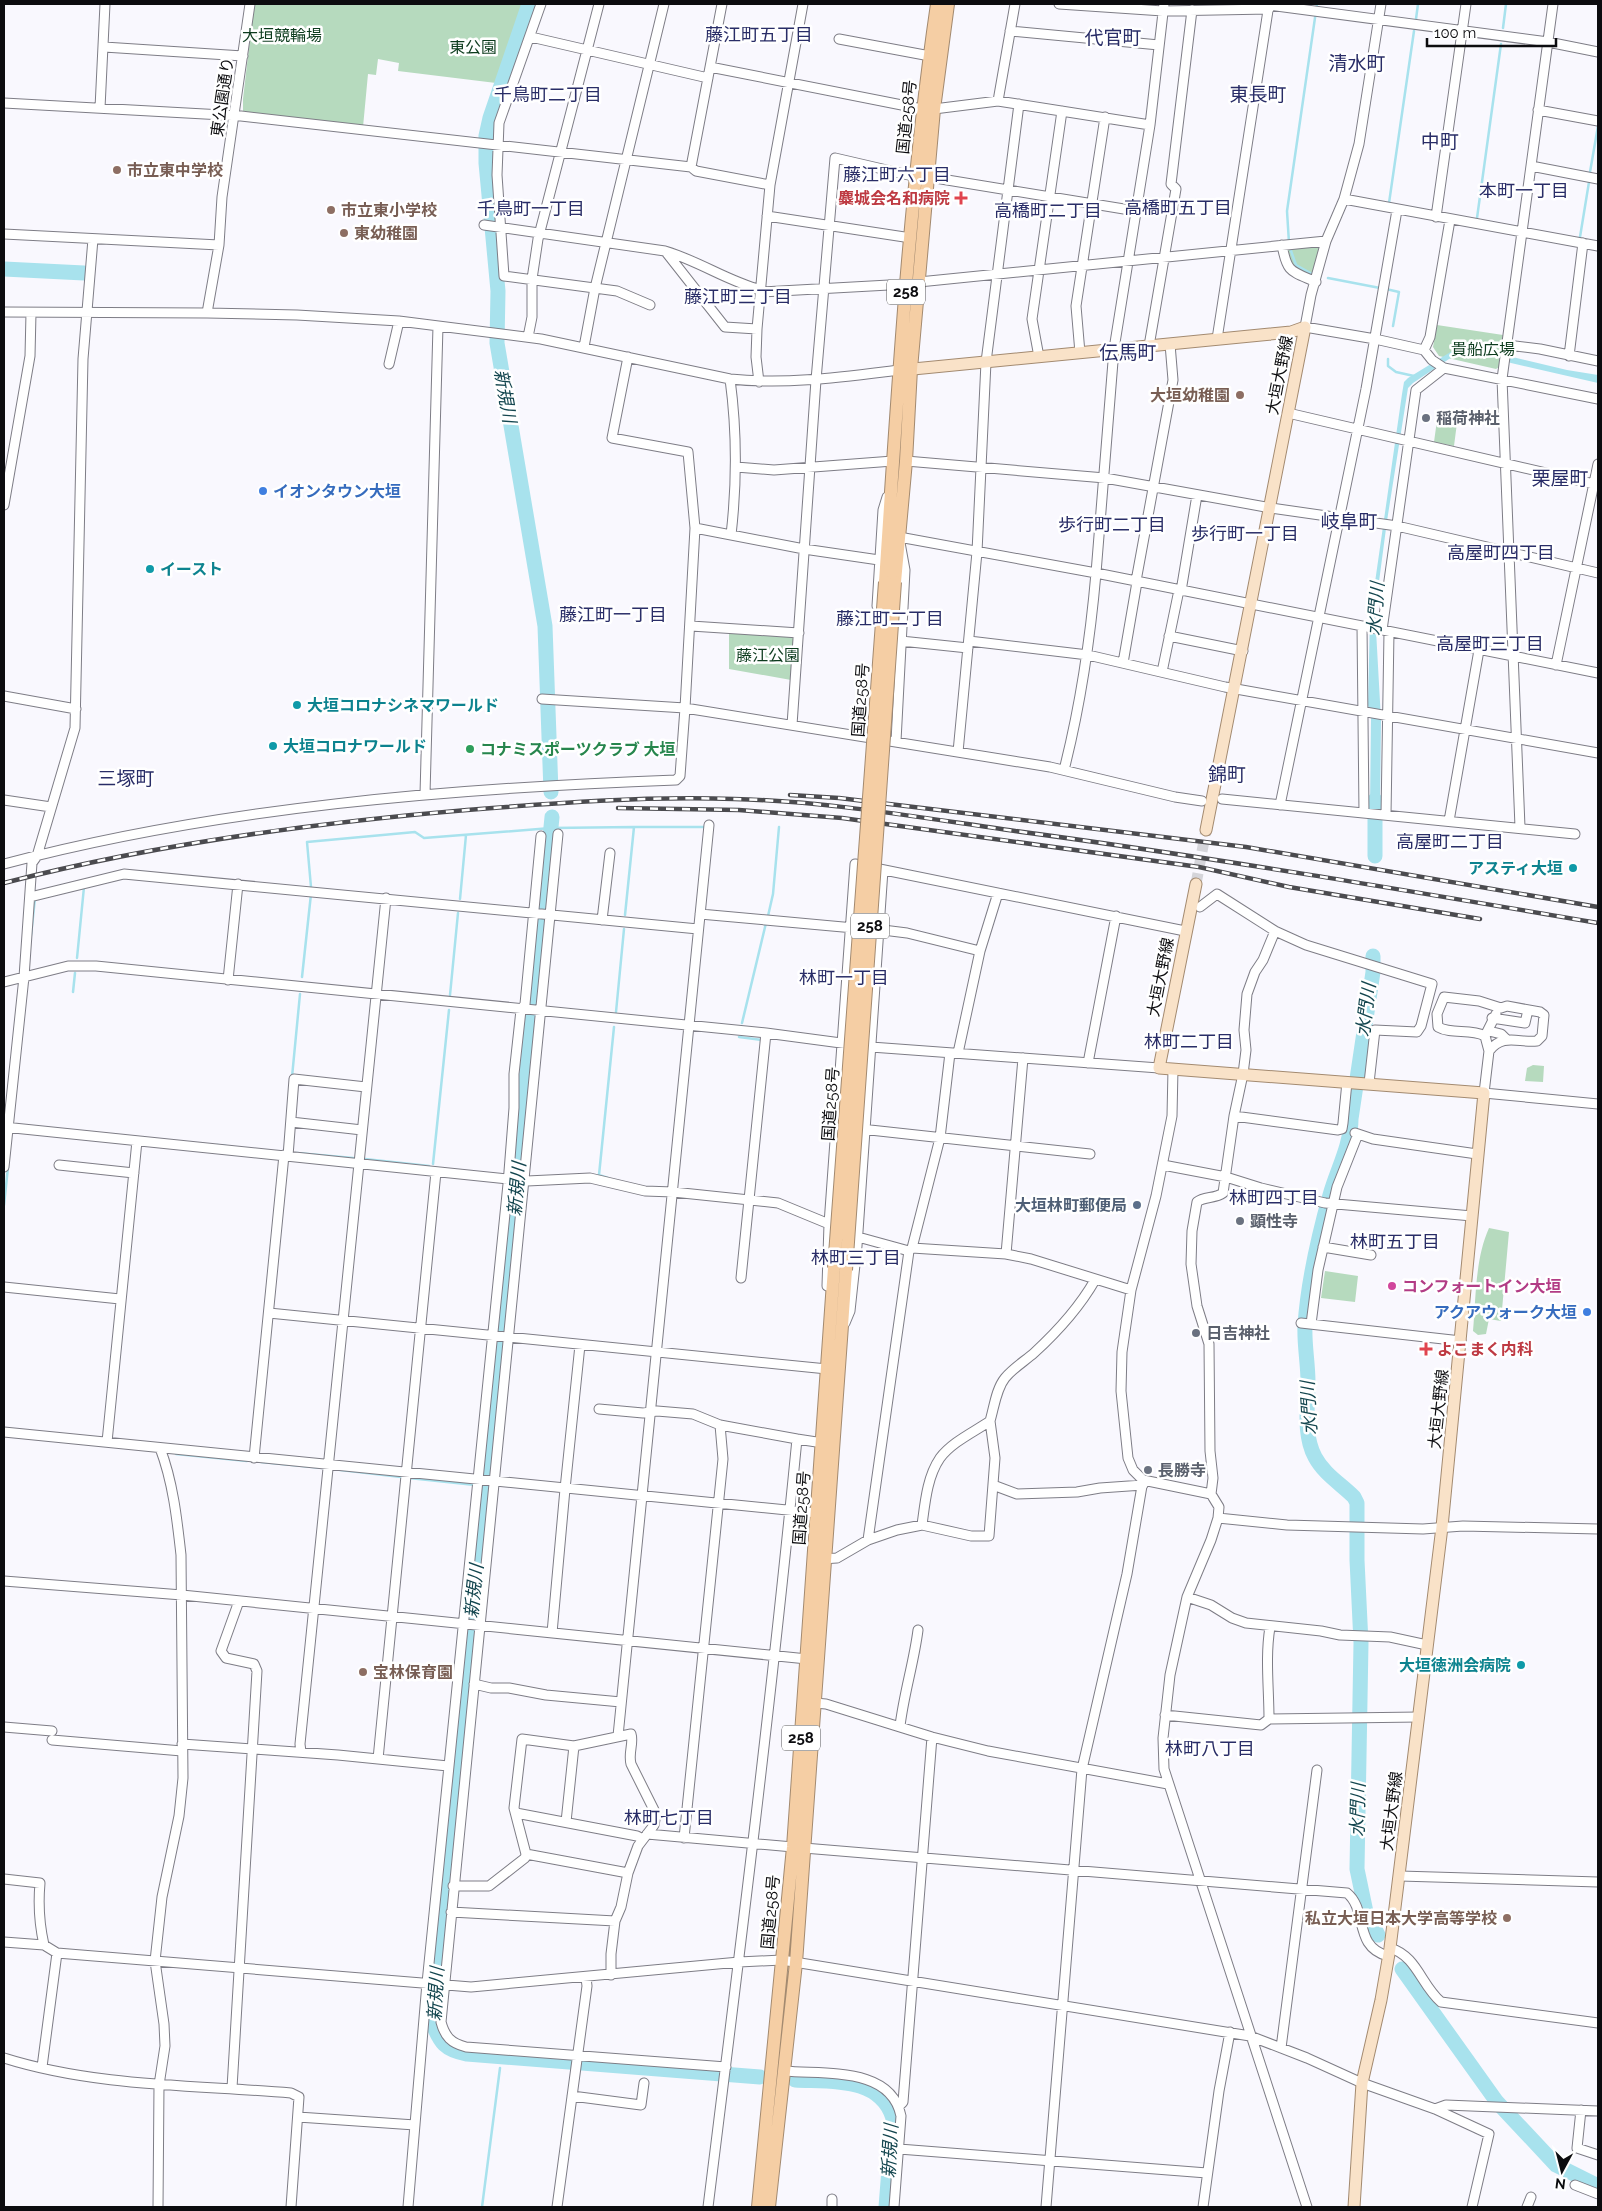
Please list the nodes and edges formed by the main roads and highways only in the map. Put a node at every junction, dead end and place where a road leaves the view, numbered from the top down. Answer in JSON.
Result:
{"nodes":[{"id":1,"x":937,"y":4,"type":"edge"},
{"id":2,"x":948,"y":4,"type":"edge"},
{"id":3,"x":928,"y":109,"type":"junction"},
{"id":4,"x":923,"y":177,"type":"junction"},
{"id":5,"x":913,"y":283,"type":"junction"},
{"id":6,"x":905,"y":370,"type":"junction"},
{"id":7,"x":899,"y":461,"type":"junction"},
{"id":8,"x":890,"y":582,"type":"junction"},
{"id":9,"x":1206,"y":830,"type":"tunnel mouth"},
{"id":10,"x":1196,"y":884,"type":"tunnel mouth"},
{"id":11,"x":840,"y":1269,"type":"junction"},
{"id":12,"x":820,"y":1559,"type":"junction"},
{"id":13,"x":798,"y":1848,"type":"junction"},
{"id":14,"x":758,"y":2207,"type":"edge"},
{"id":15,"x":769,"y":2207,"type":"edge"},
{"id":16,"x":1354,"y":2207,"type":"edge"}],
"edges":[{"from":1,"to":3,"type":"highway","name":"国道258号","number":"258"},
{"from":2,"to":3,"type":"highway","name":"国道258号","number":"258"},
{"from":3,"to":4,"type":"highway","name":"国道258号","number":"258"},
{"from":4,"to":5,"type":"highway","name":"国道258号","number":"258"},
{"from":4,"to":5,"type":"highway","name":"国道258号","number":"258"},
{"from":5,"to":6,"type":"highway","name":"国道258号","number":"258"},
{"from":6,"to":7,"type":"highway","name":"国道258号","number":"258"},
{"from":6,"to":9,"type":"main road","name":"大垣大野線"},
{"from":7,"to":8,"type":"highway","name":"国道258号","number":"258"},
{"from":7,"to":8,"type":"highway","name":"国道258号","number":"258"},
{"from":8,"to":11,"type":"highway","name":"国道258号","number":"258","bridge":true},
{"from":10,"to":16,"type":"main road","name":"大垣大野線"},
{"from":11,"to":12,"type":"highway","name":"国道258号","number":"258"},
{"from":11,"to":12,"type":"highway","name":"国道258号","number":"258"},
{"from":12,"to":13,"type":"highway","name":"国道258号","number":"258"},
{"from":12,"to":13,"type":"highway","name":"国道258号","number":"258"},
{"from":13,"to":14,"type":"highway","name":"国道258号","number":"258"},
{"from":13,"to":15,"type":"highway","name":"国道258号","number":"258"}]}
